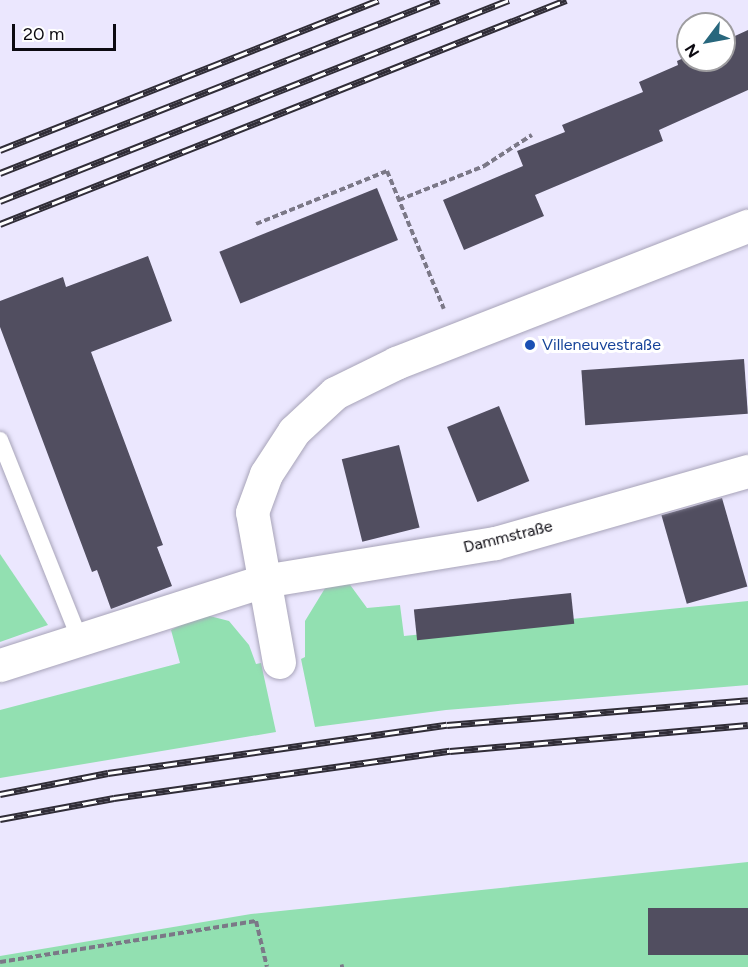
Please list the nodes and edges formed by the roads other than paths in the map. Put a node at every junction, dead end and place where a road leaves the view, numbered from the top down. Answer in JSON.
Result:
{"nodes":[{"id":1,"x":744,"y":223,"type":"edge"},
{"id":2,"x":0,"y":440,"type":"edge"},
{"id":3,"x":748,"y":471,"type":"edge"},
{"id":4,"x":263,"y":581,"type":"junction"},
{"id":5,"x":80,"y":640,"type":"junction"},
{"id":6,"x":279,"y":662,"type":"dead end"},
{"id":7,"x":0,"y":665,"type":"edge"}],
"edges":[{"from":1,"to":4,"type":"street"},
{"from":2,"to":5,"type":"lane"},
{"from":3,"to":4,"type":"street","name":"Dammstraße"},
{"from":4,"to":5,"type":"street","name":"Dammstraße"},
{"from":4,"to":6,"type":"street"},
{"from":5,"to":7,"type":"street","name":"Dammstraße"}]}
